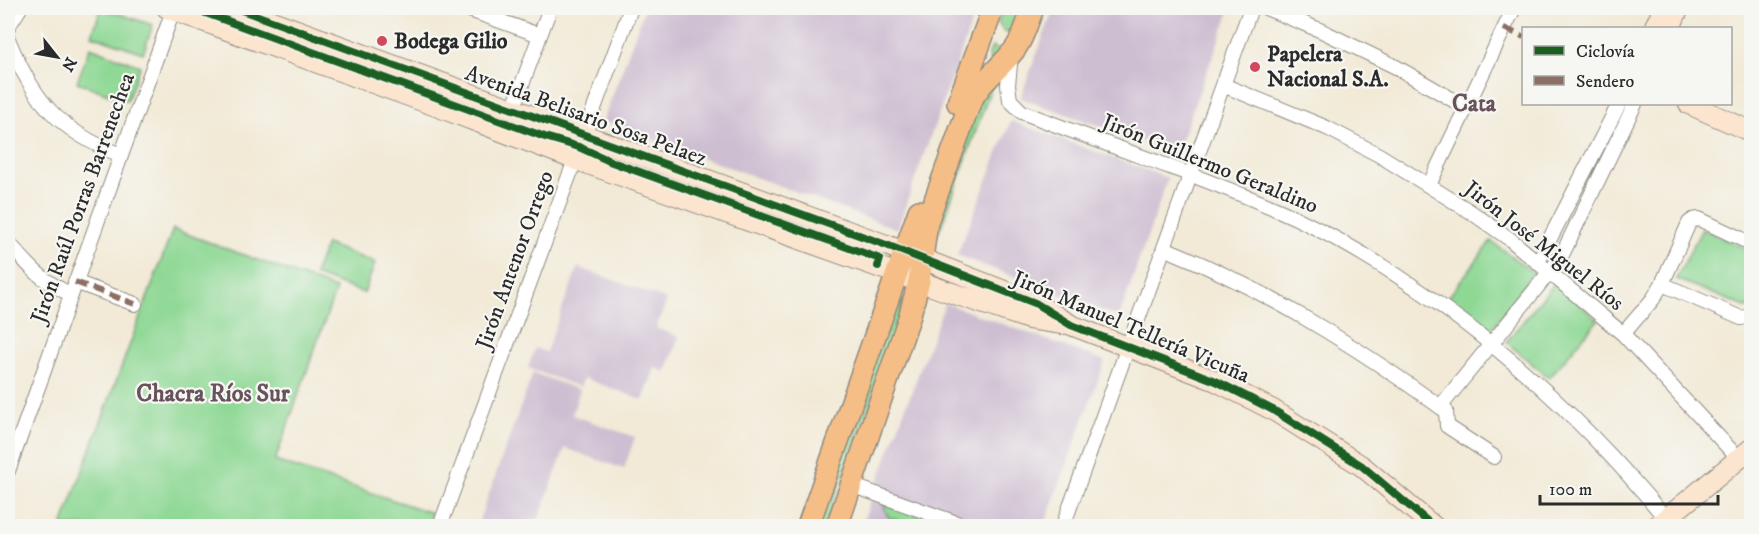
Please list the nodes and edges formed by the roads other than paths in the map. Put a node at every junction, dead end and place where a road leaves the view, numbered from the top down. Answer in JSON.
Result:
{"nodes":[{"id":1,"x":20,"y":8,"type":"edge"},
{"id":2,"x":171,"y":8,"type":"edge"},
{"id":3,"x":464,"y":8,"type":"edge"},
{"id":4,"x":549,"y":8,"type":"edge"},
{"id":5,"x":631,"y":8,"type":"edge"},
{"id":6,"x":1033,"y":8,"type":"edge"},
{"id":7,"x":1251,"y":8,"type":"edge"},
{"id":8,"x":1266,"y":8,"type":"edge"},
{"id":9,"x":1514,"y":8,"type":"edge"},
{"id":10,"x":1664,"y":8,"type":"edge"},
{"id":11,"x":1679,"y":8,"type":"edge"},
{"id":12,"x":249,"y":10,"type":"edge"},
{"id":13,"x":991,"y":15,"type":"edge"},
{"id":14,"x":8,"y":27,"type":"edge"},
{"id":15,"x":1654,"y":27,"type":"edge"},
{"id":16,"x":1670,"y":27,"type":"edge"},
{"id":17,"x":540,"y":35,"type":"junction"},
{"id":18,"x":1022,"y":35,"type":"junction"},
{"id":19,"x":8,"y":39,"type":"edge"},
{"id":20,"x":1011,"y":54,"type":"junction"},
{"id":21,"x":1223,"y":85,"type":"junction"},
{"id":22,"x":1618,"y":105,"type":"edge"},
{"id":23,"x":1635,"y":105,"type":"edge"},
{"id":24,"x":1691,"y":105,"type":"edge"},
{"id":25,"x":1723,"y":105,"type":"edge"},
{"id":26,"x":1467,"y":108,"type":"junction"},
{"id":27,"x":513,"y":109,"type":"junction"},
{"id":28,"x":1752,"y":118,"type":"edge"},
{"id":29,"x":1752,"y":132,"type":"edge"},
{"id":30,"x":583,"y":135,"type":"junction"},
{"id":31,"x":121,"y":155,"type":"junction"},
{"id":32,"x":574,"y":159,"type":"junction"},
{"id":33,"x":1190,"y":175,"type":"junction"},
{"id":34,"x":1430,"y":185,"type":"junction"},
{"id":35,"x":8,"y":242,"type":"edge"},
{"id":36,"x":1752,"y":244,"type":"edge"},
{"id":37,"x":1164,"y":248,"type":"junction"},
{"id":38,"x":914,"y":256,"type":"junction"},
{"id":39,"x":1538,"y":262,"type":"junction"},
{"id":40,"x":1551,"y":272,"type":"junction"},
{"id":41,"x":898,"y":273,"type":"junction"},
{"id":42,"x":919,"y":281,"type":"junction"},
{"id":43,"x":1662,"y":284,"type":"junction"},
{"id":44,"x":73,"y":288,"type":"junction"},
{"id":45,"x":135,"y":304,"type":"dead end"},
{"id":46,"x":1752,"y":316,"type":"edge"},
{"id":47,"x":1071,"y":325,"type":"junction"},
{"id":48,"x":1623,"y":334,"type":"junction"},
{"id":49,"x":1490,"y":345,"type":"junction"},
{"id":50,"x":1128,"y":346,"type":"junction"},
{"id":51,"x":1440,"y":407,"type":"junction"},
{"id":52,"x":1745,"y":454,"type":"edge"},
{"id":53,"x":1494,"y":457,"type":"dead end"},
{"id":54,"x":8,"y":464,"type":"edge"},
{"id":55,"x":851,"y":484,"type":"junction"},
{"id":56,"x":1662,"y":523,"type":"edge"},
{"id":57,"x":440,"y":526,"type":"edge"},
{"id":58,"x":808,"y":526,"type":"edge"},
{"id":59,"x":837,"y":526,"type":"edge"},
{"id":60,"x":965,"y":526,"type":"edge"},
{"id":61,"x":1063,"y":526,"type":"edge"},
{"id":62,"x":1433,"y":526,"type":"edge"}],
"edges":[{"from":1,"to":14,"type":"street"},
{"from":2,"to":31,"type":"street","name":"Jirón Raúl Porras Barrenechea"},
{"from":2,"to":32,"type":"street","name":"Avenida Belisario Sosa Pelaez"},
{"from":3,"to":17,"type":"street"},
{"from":4,"to":17,"type":"street"},
{"from":5,"to":30,"type":"street","name":"Jirón Antenor Orrego"},
{"from":6,"to":18,"type":"main road"},
{"from":7,"to":21,"type":"street"},
{"from":8,"to":26,"type":"street"},
{"from":9,"to":26,"type":"street"},
{"from":10,"to":15,"type":"street"},
{"from":11,"to":16,"type":"street"},
{"from":12,"to":27,"type":"street","name":"Avenida Belisario Sosa Pelaez"},
{"from":13,"to":18,"type":"main road"},
{"from":13,"to":38,"type":"main road"},
{"from":17,"to":27,"type":"street"},
{"from":18,"to":20,"type":"main road"},
{"from":19,"to":31,"type":"street"},
{"from":20,"to":33,"type":"street","name":"Jirón Guillermo Geraldino"},
{"from":20,"to":38,"type":"main road"},
{"from":21,"to":33,"type":"street"},
{"from":21,"to":34,"type":"street","name":"Jirón José Miguel Ríos"},
{"from":22,"to":39,"type":"street"},
{"from":23,"to":40,"type":"street"},
{"from":24,"to":29,"type":"street"},
{"from":25,"to":28,"type":"street"},
{"from":26,"to":34,"type":"street"},
{"from":27,"to":30,"type":"street","name":"Avenida Belisario Sosa Pelaez"},
{"from":30,"to":32,"type":"street","name":"Jirón Antenor Orrego"},
{"from":30,"to":38,"type":"street","name":"Avenida Belisario Sosa Pelaez"},
{"from":31,"to":44,"type":"street","name":"Jirón Raúl Porras Barrenechea"},
{"from":32,"to":41,"type":"street","name":"Avenida Belisario Sosa Pelaez"},
{"from":32,"to":57,"type":"street","name":"Jirón Antenor Orrego"},
{"from":33,"to":37,"type":"street"},
{"from":33,"to":49,"type":"street","name":"Jirón Guillermo Geraldino"},
{"from":34,"to":39,"type":"street","name":"Jirón José Miguel Ríos"},
{"from":35,"to":44,"type":"street"},
{"from":36,"to":43,"type":"street"},
{"from":37,"to":50,"type":"street"},
{"from":37,"to":51,"type":"street"},
{"from":38,"to":41,"type":"main road"},
{"from":38,"to":42,"type":"main road"},
{"from":38,"to":47,"type":"street","name":"Jirón Manuel Tellería Vicuña"},
{"from":39,"to":40,"type":"street","name":"Jirón José Miguel Ríos"},
{"from":40,"to":48,"type":"street","name":"Jirón José Miguel Ríos"},
{"from":40,"to":49,"type":"street"},
{"from":41,"to":42,"type":"street","name":"Avenida Belisario Sosa Pelaez"},
{"from":41,"to":58,"type":"main road"},
{"from":42,"to":47,"type":"street","name":"Jirón Manuel Tellería Vicuña"},
{"from":42,"to":55,"type":"main road"},
{"from":43,"to":46,"type":"street"},
{"from":43,"to":48,"type":"street"},
{"from":44,"to":45,"type":"street"},
{"from":44,"to":54,"type":"street","name":"Jirón Raúl Porras Barrenechea"},
{"from":47,"to":50,"type":"street","name":"Jirón Manuel Tellería Vicuña"},
{"from":48,"to":52,"type":"street","name":"Jirón José Miguel Ríos"},
{"from":49,"to":51,"type":"street"},
{"from":49,"to":56,"type":"street","name":"Jirón Guillermo Geraldino"},
{"from":50,"to":61,"type":"street"},
{"from":50,"to":62,"type":"street","name":"Jirón Manuel Tellería Vicuña"},
{"from":51,"to":53,"type":"street"},
{"from":52,"to":56,"type":"street"},
{"from":55,"to":59,"type":"main road"},
{"from":55,"to":60,"type":"street"}]}
